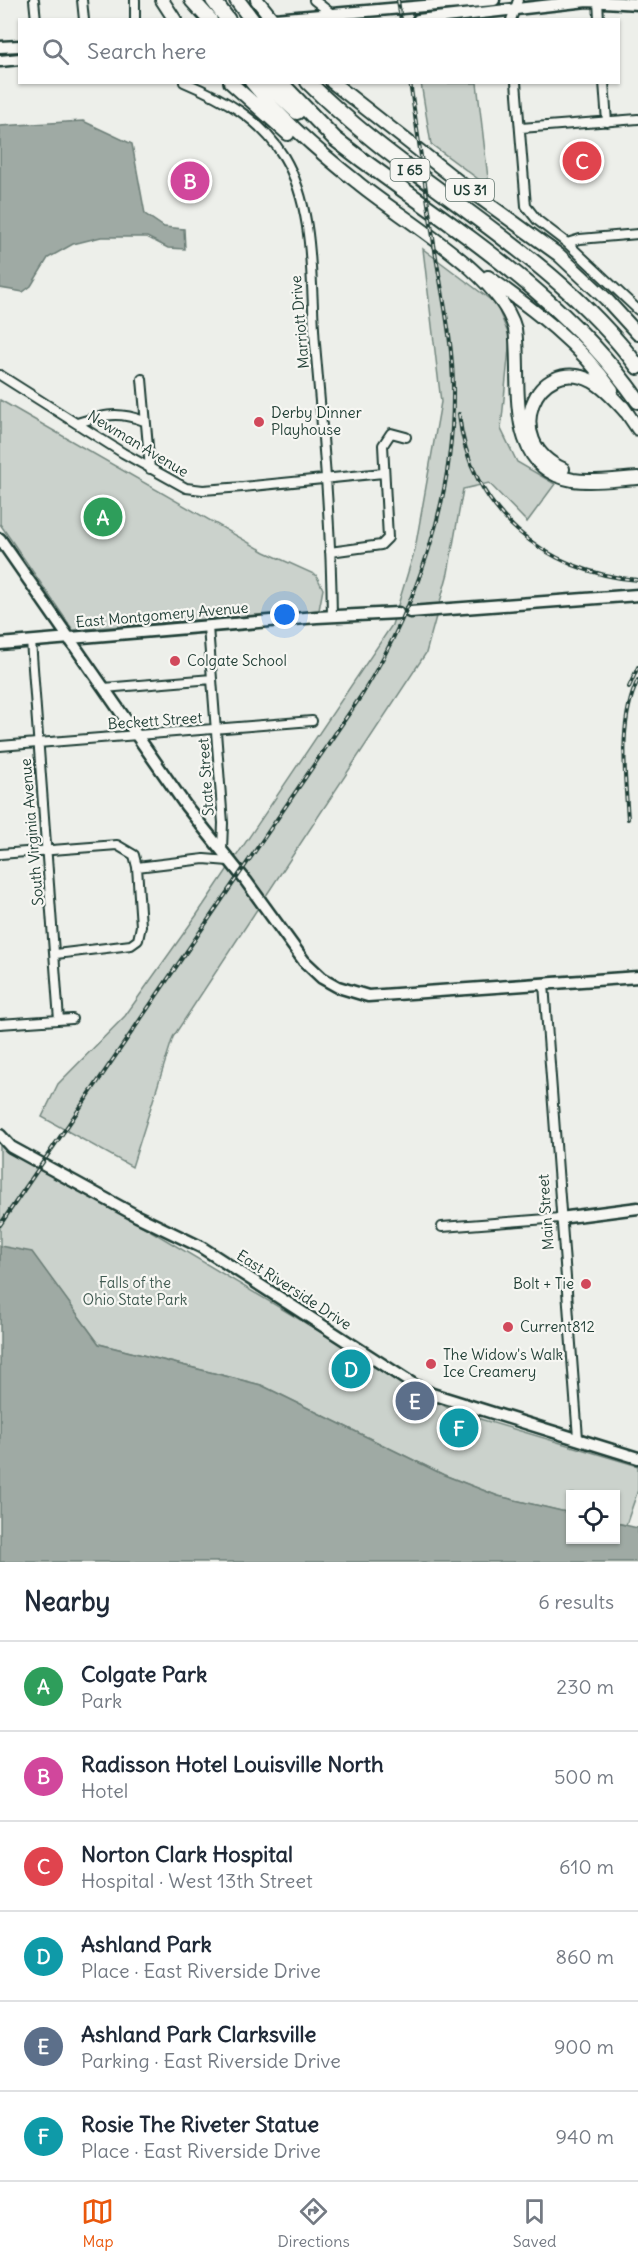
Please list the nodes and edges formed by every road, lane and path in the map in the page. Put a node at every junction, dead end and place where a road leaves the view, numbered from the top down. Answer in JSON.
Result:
{"nodes":[{"id":1,"x":34,"y":0,"type":"edge"},
{"id":2,"x":82,"y":0,"type":"edge"},
{"id":3,"x":135,"y":0,"type":"edge"},
{"id":4,"x":162,"y":0,"type":"edge"},
{"id":5,"x":192,"y":0,"type":"edge"},
{"id":6,"x":257,"y":0,"type":"edge"},
{"id":7,"x":314,"y":0,"type":"edge"},
{"id":8,"x":494,"y":0,"type":"edge"},
{"id":9,"x":598,"y":0,"type":"edge"},
{"id":10,"x":445,"y":2,"type":"edge"},
{"id":11,"x":638,"y":4,"type":"edge"},
{"id":12,"x":514,"y":9,"type":"edge"},
{"id":13,"x":211,"y":13,"type":"edge"},
{"id":14,"x":447,"y":16,"type":"junction"},
{"id":15,"x":332,"y":17,"type":"edge"},
{"id":16,"x":36,"y":18,"type":"edge"},
{"id":17,"x":84,"y":18,"type":"edge"},
{"id":18,"x":135,"y":18,"type":"edge"},
{"id":19,"x":174,"y":18,"type":"edge"},
{"id":20,"x":269,"y":18,"type":"edge"},
{"id":21,"x":301,"y":18,"type":"edge"},
{"id":22,"x":432,"y":18,"type":"edge"},
{"id":23,"x":599,"y":18,"type":"edge"},
{"id":24,"x":18,"y":46,"type":"edge"},
{"id":25,"x":0,"y":47,"type":"edge"},
{"id":26,"x":18,"y":59,"type":"edge"},
{"id":27,"x":0,"y":61,"type":"edge"},
{"id":28,"x":189,"y":84,"type":"edge"},
{"id":29,"x":232,"y":84,"type":"edge"},
{"id":30,"x":253,"y":84,"type":"edge"},
{"id":31,"x":267,"y":84,"type":"edge"},
{"id":32,"x":282,"y":84,"type":"edge"},
{"id":33,"x":310,"y":84,"type":"edge"},
{"id":34,"x":335,"y":84,"type":"edge"},
{"id":35,"x":516,"y":84,"type":"edge"},
{"id":36,"x":604,"y":84,"type":"edge"},
{"id":37,"x":638,"y":119,"type":"edge"},
{"id":38,"x":607,"y":122,"type":"junction"},
{"id":39,"x":521,"y":128,"type":"junction"},
{"id":40,"x":335,"y":139,"type":"junction"},
{"id":41,"x":355,"y":181,"type":"junction"},
{"id":42,"x":638,"y":234,"type":"edge"},
{"id":43,"x":567,"y":243,"type":"junction"},
{"id":44,"x":454,"y":255,"type":"junction"},
{"id":45,"x":638,"y":310,"type":"edge"},
{"id":46,"x":638,"y":334,"type":"edge"},
{"id":47,"x":638,"y":367,"type":"edge"},
{"id":48,"x":0,"y":375,"type":"edge"},
{"id":49,"x":142,"y":379,"type":"dead end"},
{"id":50,"x":638,"y":401,"type":"edge"},
{"id":51,"x":626,"y":412,"type":"junction"},
{"id":52,"x":144,"y":422,"type":"junction"},
{"id":53,"x":77,"y":423,"type":"junction"},
{"id":54,"x":638,"y":429,"type":"edge"},
{"id":55,"x":406,"y":437,"type":"dead end"},
{"id":56,"x":150,"y":469,"type":"junction"},
{"id":57,"x":638,"y":470,"type":"edge"},
{"id":58,"x":383,"y":473,"type":"junction"},
{"id":59,"x":638,"y":478,"type":"edge"},
{"id":60,"x":325,"y":479,"type":"junction"},
{"id":61,"x":0,"y":539,"type":"edge"},
{"id":62,"x":330,"y":552,"type":"junction"},
{"id":63,"x":638,"y":595,"type":"edge"},
{"id":64,"x":410,"y":612,"type":"dead end"},
{"id":65,"x":398,"y":613,"type":"dead end"},
{"id":66,"x":54,"y":616,"type":"junction"},
{"id":67,"x":332,"y":616,"type":"junction"},
{"id":68,"x":208,"y":627,"type":"junction"},
{"id":69,"x":70,"y":638,"type":"junction"},
{"id":70,"x":48,"y":640,"type":"junction"},
{"id":71,"x":31,"y":641,"type":"junction"},
{"id":72,"x":0,"y":644,"type":"edge"},
{"id":73,"x":212,"y":679,"type":"junction"},
{"id":74,"x":104,"y":688,"type":"junction"},
{"id":75,"x":312,"y":721,"type":"dead end"},
{"id":76,"x":216,"y":729,"type":"junction"},
{"id":77,"x":136,"y":736,"type":"junction"},
{"id":78,"x":38,"y":742,"type":"junction"},
{"id":79,"x":0,"y":746,"type":"edge"},
{"id":80,"x":46,"y":851,"type":"junction"},
{"id":81,"x":0,"y":854,"type":"edge"},
{"id":82,"x":225,"y":857,"type":"junction"},
{"id":83,"x":137,"y":867,"type":"junction"},
{"id":84,"x":56,"y":954,"type":"junction"},
{"id":85,"x":638,"y":977,"type":"edge"},
{"id":86,"x":544,"y":984,"type":"junction"},
{"id":87,"x":72,"y":1019,"type":"dead end"},
{"id":88,"x":59,"y":1020,"type":"junction"},
{"id":89,"x":0,"y":1024,"type":"edge"},
{"id":90,"x":0,"y":1135,"type":"edge"},
{"id":91,"x":5,"y":1145,"type":"edge"},
{"id":92,"x":637,"y":1208,"type":"edge"},
{"id":93,"x":560,"y":1218,"type":"junction"},
{"id":94,"x":442,"y":1227,"type":"dead end"},
{"id":95,"x":578,"y":1438,"type":"junction"},
{"id":96,"x":638,"y":1458,"type":"edge"}],
"edges":[{"from":1,"to":16,"type":"street"},
{"from":2,"to":17,"type":"street"},
{"from":3,"to":18,"type":"street"},
{"from":4,"to":19,"type":"main road"},
{"from":5,"to":13,"type":"highway"},
{"from":6,"to":20,"type":"main road"},
{"from":7,"to":15,"type":"street"},
{"from":8,"to":10,"type":"street"},
{"from":9,"to":11,"type":"street"},
{"from":9,"to":12,"type":"street"},
{"from":9,"to":23,"type":"street"},
{"from":10,"to":14,"type":"street"},
{"from":10,"to":15,"type":"street"},
{"from":12,"to":14,"type":"street"},
{"from":14,"to":22,"type":"street"},
{"from":15,"to":21,"type":"street"},
{"from":24,"to":25,"type":"street"},
{"from":26,"to":27,"type":"street"},
{"from":28,"to":60,"type":"street","name":"Marriott Drive"},
{"from":29,"to":41,"type":"main road"},
{"from":30,"to":41,"type":"main road"},
{"from":31,"to":40,"type":"highway"},
{"from":32,"to":40,"type":"highway","number":"I 65"},
{"from":33,"to":47,"type":"highway","number":"I 65"},
{"from":34,"to":46,"type":"main road","number":"US 31"},
{"from":35,"to":39,"type":"street"},
{"from":36,"to":38,"type":"street"},
{"from":37,"to":38,"type":"street"},
{"from":38,"to":39,"type":"street"},
{"from":39,"to":43,"type":"street"},
{"from":40,"to":50,"type":"highway","number":"I 65"},
{"from":41,"to":44,"type":"main road"},
{"from":42,"to":43,"type":"street"},
{"from":43,"to":45,"type":"street"},
{"from":44,"to":51,"type":"main road"},
{"from":44,"to":59,"type":"main road"},
{"from":48,"to":53,"type":"street","name":"Newman Avenue"},
{"from":49,"to":52,"type":"street"},
{"from":51,"to":54,"type":"main road"},
{"from":51,"to":57,"type":"main road"},
{"from":52,"to":53,"type":"street"},
{"from":52,"to":56,"type":"street"},
{"from":53,"to":56,"type":"street","name":"Newman Avenue"},
{"from":55,"to":58,"type":"street"},
{"from":56,"to":60,"type":"street","name":"Newman Avenue"},
{"from":58,"to":60,"type":"street","name":"Newman Avenue"},
{"from":58,"to":62,"type":"street"},
{"from":60,"to":62,"type":"street","name":"Marriott Drive"},
{"from":61,"to":66,"type":"street"},
{"from":62,"to":67,"type":"street","name":"Marriott Drive"},
{"from":63,"to":64,"type":"street"},
{"from":65,"to":67,"type":"street","name":"East Montgomery Avenue"},
{"from":66,"to":69,"type":"street"},
{"from":66,"to":70,"type":"street"},
{"from":67,"to":68,"type":"street","name":"East Montgomery Avenue"},
{"from":68,"to":69,"type":"street","name":"East Montgomery Avenue"},
{"from":68,"to":73,"type":"street","name":"State Street"},
{"from":69,"to":70,"type":"street","name":"East Montgomery Avenue"},
{"from":69,"to":74,"type":"street"},
{"from":70,"to":71,"type":"street","name":"East Montgomery Avenue"},
{"from":71,"to":72,"type":"street","name":"East Montgomery Avenue"},
{"from":71,"to":78,"type":"street","name":"South Virginia Avenue"},
{"from":73,"to":74,"type":"street"},
{"from":73,"to":76,"type":"street","name":"State Street"},
{"from":74,"to":77,"type":"street"},
{"from":75,"to":76,"type":"street","name":"Beckett Street"},
{"from":76,"to":77,"type":"street","name":"Beckett Street"},
{"from":76,"to":82,"type":"street","name":"State Street"},
{"from":77,"to":78,"type":"street","name":"Beckett Street"},
{"from":77,"to":82,"type":"street"},
{"from":78,"to":79,"type":"street","name":"Beckett Street"},
{"from":78,"to":80,"type":"street","name":"South Virginia Avenue"},
{"from":80,"to":81,"type":"street"},
{"from":80,"to":83,"type":"street"},
{"from":80,"to":84,"type":"street","name":"South Virginia Avenue"},
{"from":82,"to":83,"type":"street"},
{"from":82,"to":86,"type":"street"},
{"from":83,"to":84,"type":"street"},
{"from":84,"to":88,"type":"street","name":"South Virginia Avenue"},
{"from":85,"to":86,"type":"street"},
{"from":86,"to":93,"type":"street","name":"Main Street"},
{"from":87,"to":88,"type":"street"},
{"from":88,"to":89,"type":"street"},
{"from":90,"to":91,"type":"street","name":"East Riverside Drive"},
{"from":91,"to":95,"type":"street","name":"East Riverside Drive"},
{"from":92,"to":93,"type":"street"},
{"from":93,"to":94,"type":"street"},
{"from":93,"to":95,"type":"street","name":"Main Street"},
{"from":95,"to":96,"type":"street","name":"East Riverside Drive"}]}
